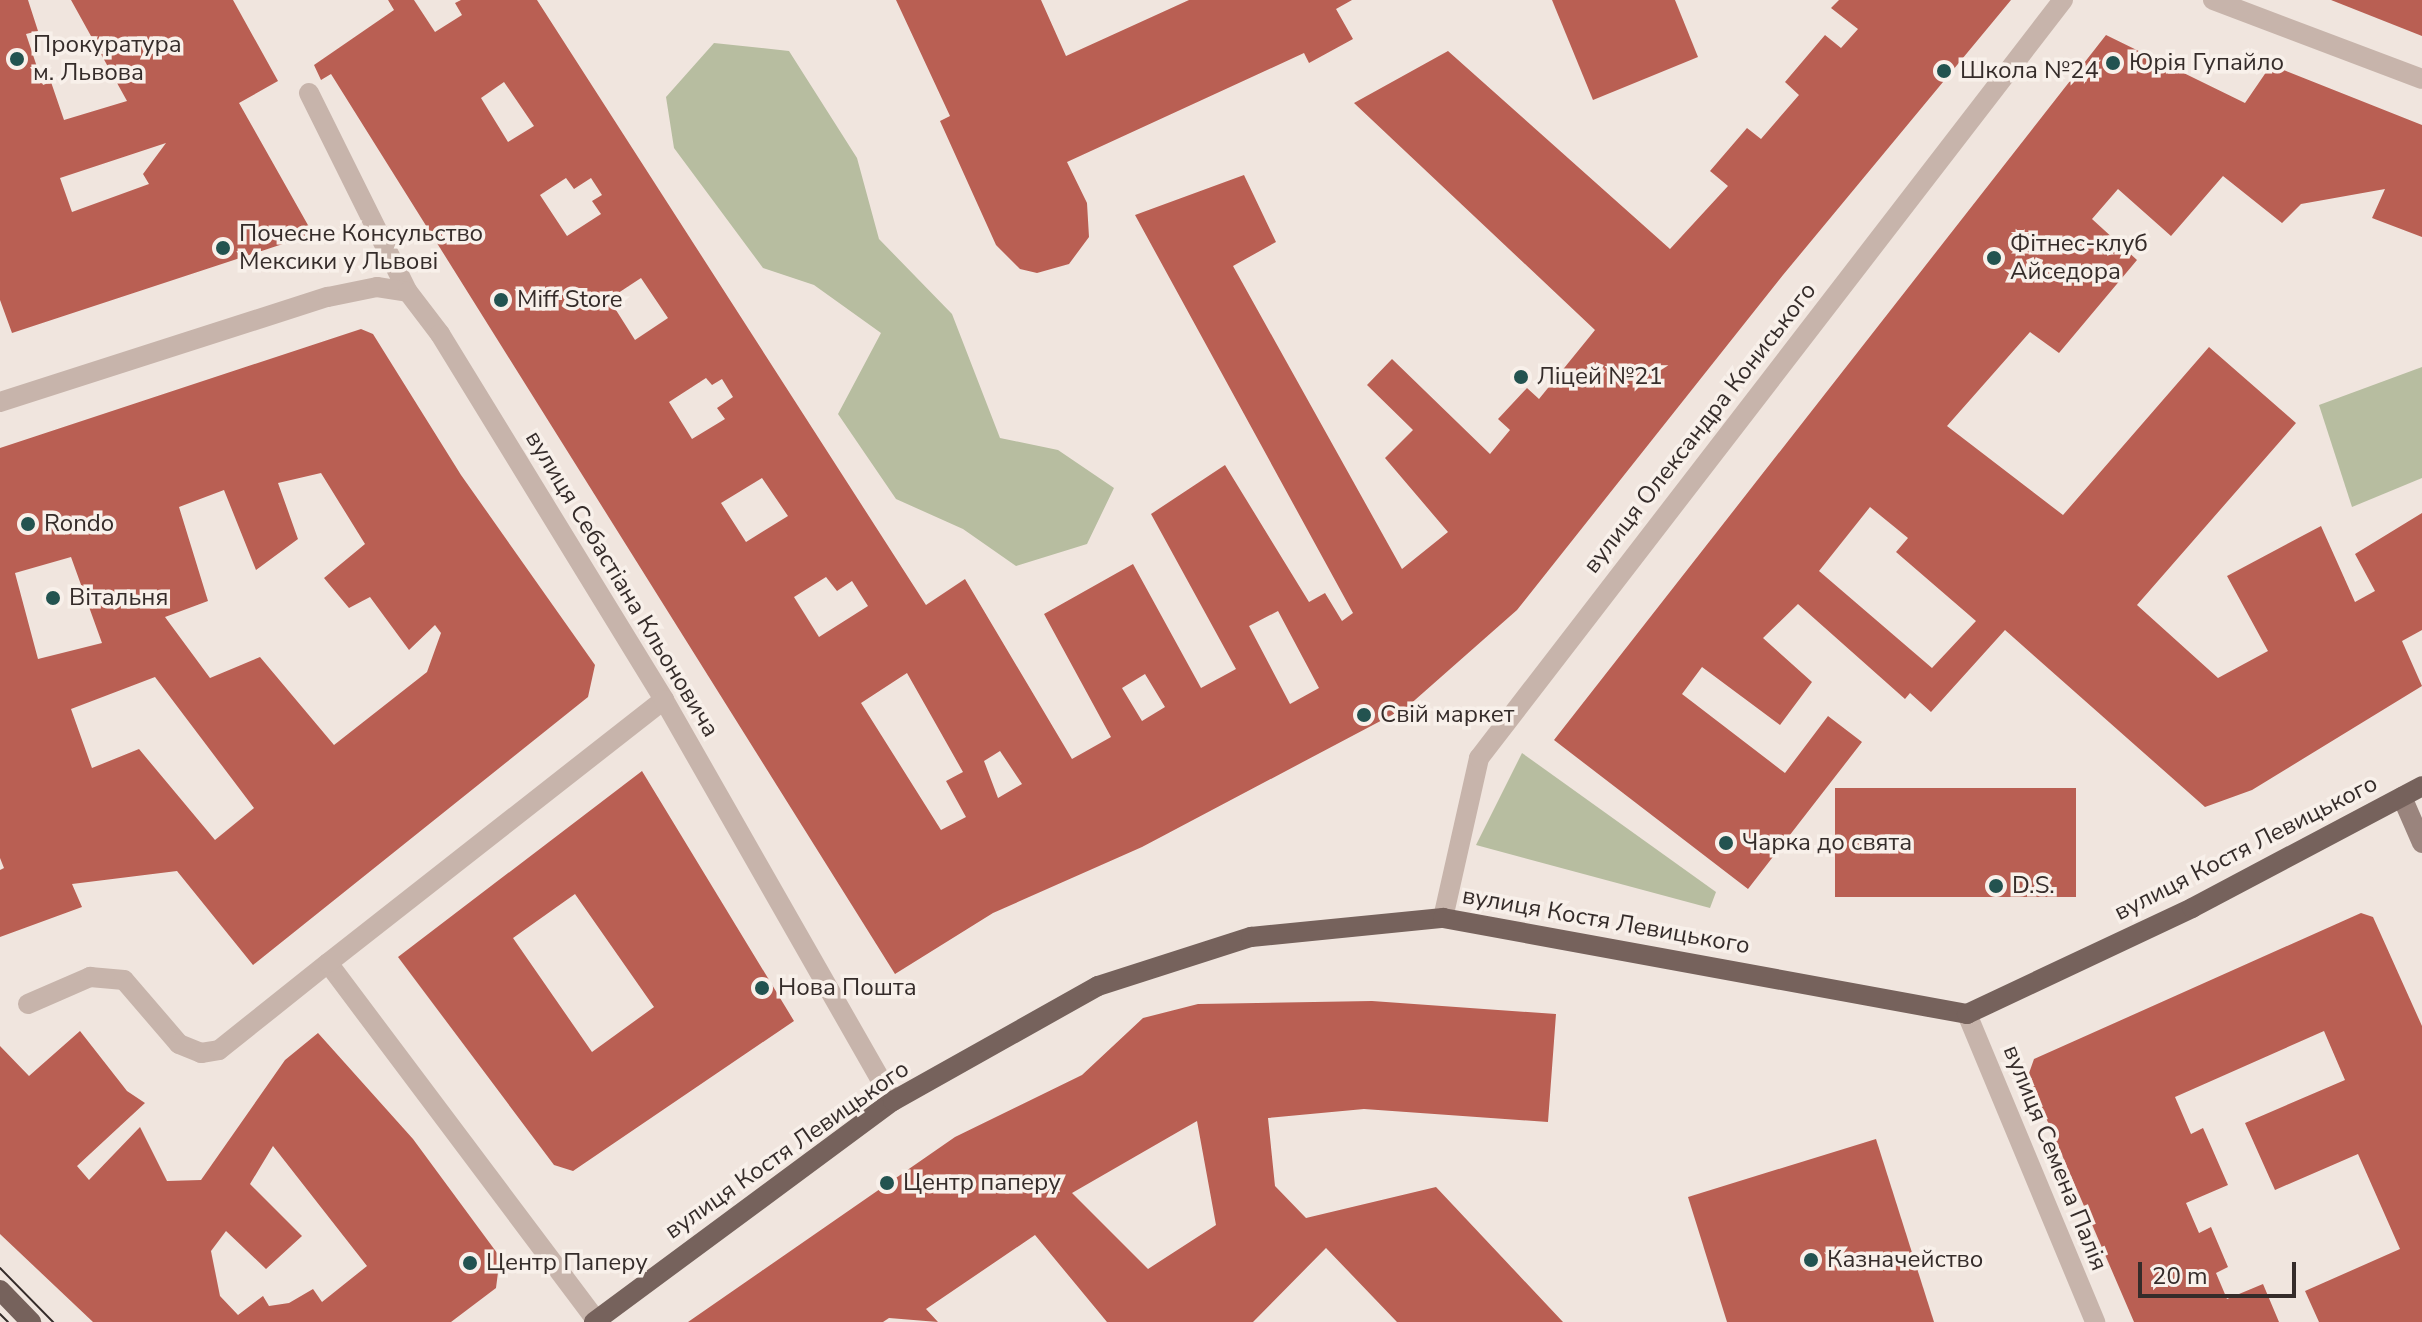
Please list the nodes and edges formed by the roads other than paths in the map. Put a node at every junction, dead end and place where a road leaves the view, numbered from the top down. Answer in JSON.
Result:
{"nodes":[{"id":1,"x":2063,"y":0,"type":"edge"},
{"id":2,"x":2213,"y":0,"type":"edge"},
{"id":3,"x":2422,"y":79,"type":"edge"},
{"id":4,"x":309,"y":93,"type":"dead end"},
{"id":5,"x":408,"y":292,"type":"junction"},
{"id":6,"x":0,"y":402,"type":"edge"},
{"id":7,"x":664,"y":700,"type":"junction"},
{"id":8,"x":2422,"y":786,"type":"edge"},
{"id":9,"x":2402,"y":797,"type":"junction"},
{"id":10,"x":2422,"y":843,"type":"edge"},
{"id":11,"x":1443,"y":918,"type":"junction"},
{"id":12,"x":328,"y":963,"type":"junction"},
{"id":13,"x":28,"y":1004,"type":"dead end"},
{"id":14,"x":1967,"y":1014,"type":"junction"},
{"id":15,"x":893,"y":1101,"type":"junction"},
{"id":16,"x":0,"y":1290,"type":"edge"},
{"id":17,"x":595,"y":1321,"type":"edge"},
{"id":18,"x":31,"y":1322,"type":"edge"},
{"id":19,"x":2095,"y":1322,"type":"edge"}],
"edges":[{"from":1,"to":11,"type":"street","name":"вулиця Олександра Кониського"},
{"from":2,"to":3,"type":"street"},
{"from":4,"to":5,"type":"street","name":"вулиця Себастіана Кльоновича"},
{"from":5,"to":6,"type":"street"},
{"from":5,"to":7,"type":"street","name":"вулиця Себастіана Кльоновича"},
{"from":7,"to":12,"type":"street"},
{"from":7,"to":15,"type":"street","name":"вулиця Себастіана Кльоновича"},
{"from":8,"to":9,"type":"main road","name":"вулиця Костя Левицького"},
{"from":9,"to":10,"type":"street"},
{"from":9,"to":14,"type":"main road","name":"вулиця Костя Левицького"},
{"from":11,"to":14,"type":"main road","name":"вулиця Костя Левицького"},
{"from":11,"to":15,"type":"main road","name":"вулиця Костя Левицького"},
{"from":12,"to":13,"type":"street"},
{"from":12,"to":17,"type":"street"},
{"from":14,"to":19,"type":"street","name":"вулиця Семена Палія"},
{"from":15,"to":17,"type":"main road","name":"вулиця Костя Левицького"},
{"from":16,"to":18,"type":"main road"}]}
